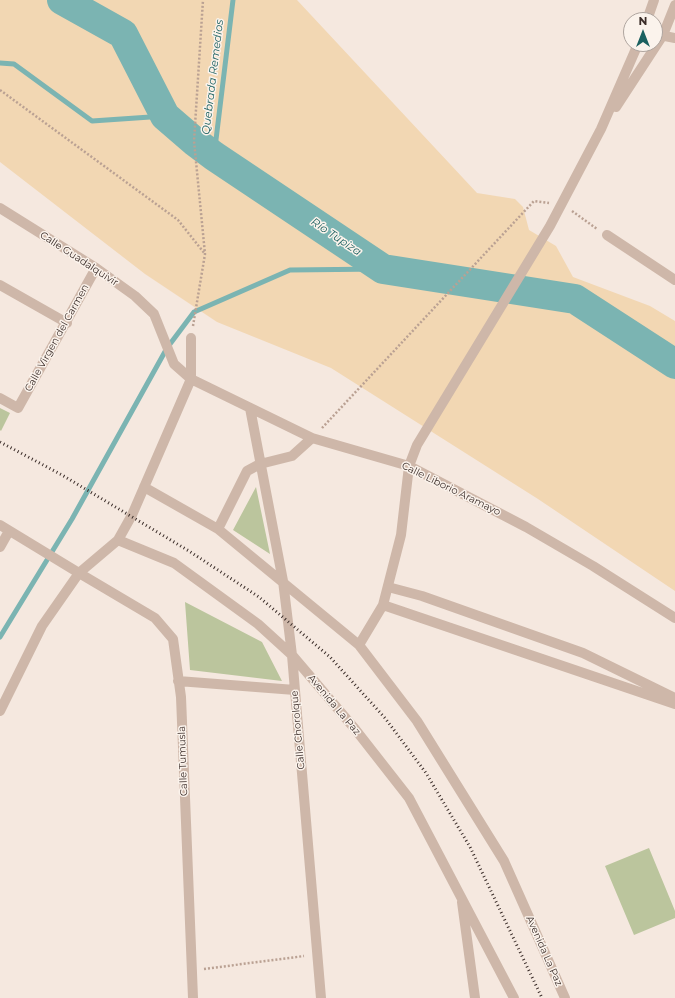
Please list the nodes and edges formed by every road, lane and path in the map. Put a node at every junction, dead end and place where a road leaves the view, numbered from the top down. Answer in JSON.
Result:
{"nodes":[{"id":1,"x":203,"y":0,"type":"edge"},
{"id":2,"x":654,"y":0,"type":"edge"},
{"id":3,"x":675,"y":5,"type":"edge"},
{"id":4,"x":650,"y":12,"type":"edge"},
{"id":5,"x":663,"y":28,"type":"edge"},
{"id":6,"x":663,"y":36,"type":"edge"},
{"id":7,"x":675,"y":38,"type":"edge"},
{"id":8,"x":635,"y":52,"type":"edge"},
{"id":9,"x":649,"y":52,"type":"edge"},
{"id":10,"x":0,"y":90,"type":"edge"},
{"id":11,"x":602,"y":129,"type":"junction"},
{"id":12,"x":534,"y":201,"type":"dead end"},
{"id":13,"x":561,"y":205,"type":"junction"},
{"id":14,"x":0,"y":208,"type":"edge"},
{"id":15,"x":607,"y":235,"type":"joint"},
{"id":16,"x":205,"y":254,"type":"junction"},
{"id":17,"x":96,"y":268,"type":"junction"},
{"id":18,"x":675,"y":280,"type":"edge"},
{"id":19,"x":0,"y":285,"type":"edge"},
{"id":20,"x":154,"y":314,"type":"joint"},
{"id":21,"x":67,"y":323,"type":"junction"},
{"id":22,"x":191,"y":338,"type":"joint"},
{"id":23,"x":191,"y":379,"type":"junction"},
{"id":24,"x":0,"y":398,"type":"edge"},
{"id":25,"x":250,"y":408,"type":"junction"},
{"id":26,"x":312,"y":438,"type":"junction"},
{"id":27,"x":260,"y":464,"type":"junction"},
{"id":28,"x":409,"y":466,"type":"junction"},
{"id":29,"x":144,"y":487,"type":"junction"},
{"id":30,"x":4,"y":528,"type":"edge"},
{"id":31,"x":218,"y":529,"type":"junction"},
{"id":32,"x":118,"y":540,"type":"junction"},
{"id":33,"x":0,"y":547,"type":"edge"},
{"id":34,"x":79,"y":572,"type":"junction"},
{"id":35,"x":283,"y":580,"type":"junction"},
{"id":36,"x":388,"y":587,"type":"junction"},
{"id":37,"x":383,"y":605,"type":"junction"},
{"id":38,"x":675,"y":618,"type":"edge"},
{"id":39,"x":359,"y":645,"type":"junction"},
{"id":40,"x":292,"y":655,"type":"junction"},
{"id":41,"x":178,"y":681,"type":"junction"},
{"id":42,"x":295,"y":690,"type":"junction"},
{"id":43,"x":675,"y":698,"type":"edge"},
{"id":44,"x":675,"y":704,"type":"edge"},
{"id":45,"x":0,"y":711,"type":"edge"},
{"id":46,"x":460,"y":894,"type":"junction"},
{"id":47,"x":318,"y":954,"type":"junction"},
{"id":48,"x":192,"y":971,"type":"junction"},
{"id":49,"x":193,"y":998,"type":"edge"},
{"id":50,"x":322,"y":998,"type":"edge"},
{"id":51,"x":475,"y":998,"type":"edge"},
{"id":52,"x":514,"y":998,"type":"edge"},
{"id":53,"x":565,"y":998,"type":"edge"}],
"edges":[{"from":1,"to":16,"type":"path"},
{"from":2,"to":4,"type":"street"},
{"from":3,"to":5,"type":"street"},
{"from":6,"to":7,"type":"street"},
{"from":8,"to":11,"type":"street"},
{"from":9,"to":11,"type":"street"},
{"from":10,"to":16,"type":"path"},
{"from":11,"to":13,"type":"street"},
{"from":12,"to":26,"type":"path"},
{"from":13,"to":15,"type":"path"},
{"from":13,"to":28,"type":"street"},
{"from":14,"to":17,"type":"street","name":"Calle Guadalquivir"},
{"from":15,"to":18,"type":"street"},
{"from":16,"to":22,"type":"path"},
{"from":17,"to":20,"type":"street","name":"Calle Guadalquivir"},
{"from":17,"to":21,"type":"street","name":"Calle Virgen del Carmen"},
{"from":19,"to":21,"type":"street"},
{"from":20,"to":23,"type":"street","name":"Calle Liborio Aramayo"},
{"from":21,"to":24,"type":"street","name":"Calle Virgen del Carmen"},
{"from":22,"to":23,"type":"street"},
{"from":23,"to":25,"type":"street","name":"Calle Liborio Aramayo"},
{"from":23,"to":29,"type":"street"},
{"from":25,"to":26,"type":"street","name":"Calle Liborio Aramayo"},
{"from":25,"to":27,"type":"street","name":"Calle Chorolque"},
{"from":26,"to":27,"type":"street"},
{"from":26,"to":28,"type":"street","name":"Calle Liborio Aramayo"},
{"from":27,"to":31,"type":"street"},
{"from":27,"to":35,"type":"street","name":"Calle Chorolque"},
{"from":28,"to":36,"type":"street"},
{"from":28,"to":38,"type":"street","name":"Calle Liborio Aramayo"},
{"from":29,"to":31,"type":"street","name":"Avenida La Paz"},
{"from":29,"to":32,"type":"street"},
{"from":30,"to":33,"type":"street"},
{"from":30,"to":34,"type":"street"},
{"from":31,"to":35,"type":"street","name":"Avenida La Paz"},
{"from":32,"to":34,"type":"street"},
{"from":32,"to":40,"type":"street","name":"Avenida La Paz"},
{"from":34,"to":41,"type":"street","name":"Calle Tumusla"},
{"from":34,"to":45,"type":"street"},
{"from":35,"to":39,"type":"street","name":"Avenida La Paz"},
{"from":35,"to":40,"type":"street","name":"Calle Chorolque"},
{"from":36,"to":37,"type":"street"},
{"from":36,"to":43,"type":"street"},
{"from":37,"to":39,"type":"street"},
{"from":37,"to":44,"type":"street"},
{"from":39,"to":53,"type":"street","name":"Avenida La Paz"},
{"from":40,"to":42,"type":"street","name":"Calle Chorolque"},
{"from":40,"to":46,"type":"street","name":"Avenida La Paz"},
{"from":41,"to":42,"type":"street"},
{"from":41,"to":48,"type":"street","name":"Calle Tumusla"},
{"from":42,"to":47,"type":"street","name":"Calle Chorolque"},
{"from":46,"to":51,"type":"street"},
{"from":46,"to":52,"type":"street","name":"Avenida La Paz"},
{"from":47,"to":48,"type":"path"},
{"from":47,"to":50,"type":"street","name":"Calle Chorolque"},
{"from":48,"to":49,"type":"street","name":"Calle Tumusla"}]}
